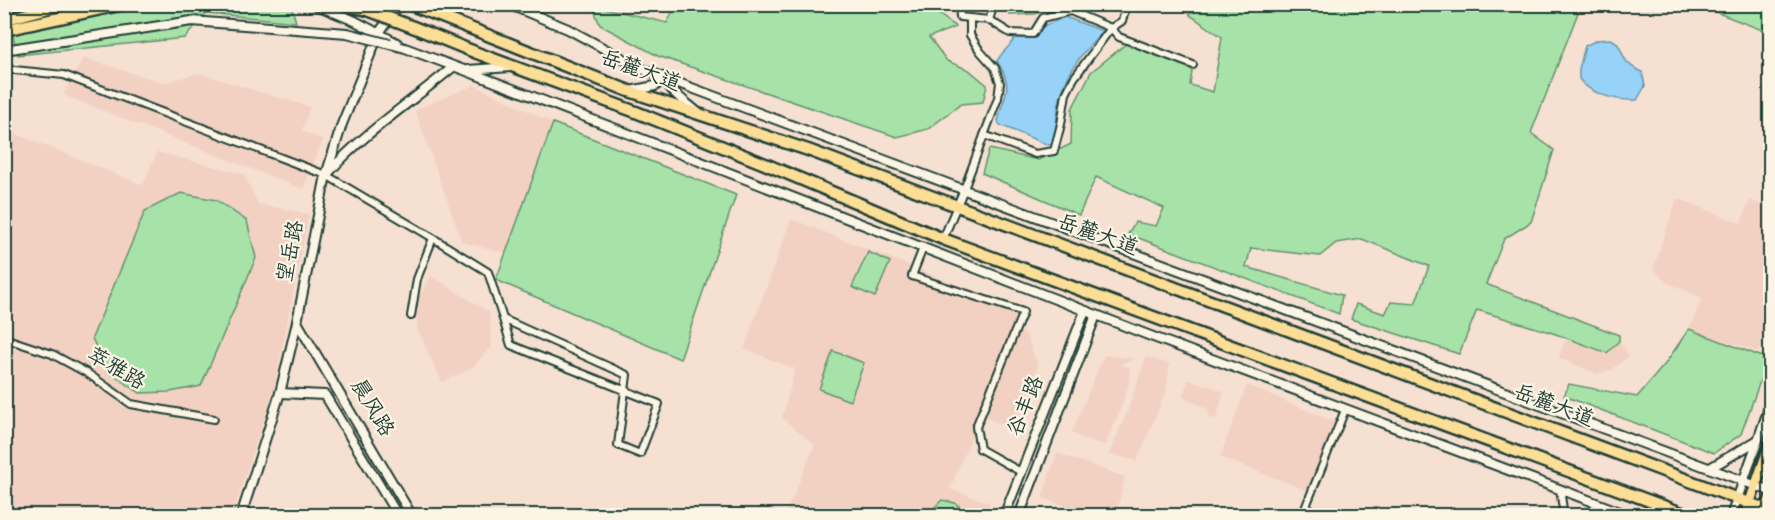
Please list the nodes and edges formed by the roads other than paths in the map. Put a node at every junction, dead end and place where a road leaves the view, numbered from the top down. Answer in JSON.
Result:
{"nodes":[{"id":1,"x":64,"y":4,"type":"edge"},
{"id":2,"x":123,"y":4,"type":"edge"},
{"id":3,"x":314,"y":4,"type":"edge"},
{"id":4,"x":332,"y":4,"type":"edge"},
{"id":5,"x":352,"y":4,"type":"edge"},
{"id":6,"x":399,"y":4,"type":"edge"},
{"id":7,"x":508,"y":4,"type":"edge"},
{"id":8,"x":959,"y":4,"type":"edge"},
{"id":9,"x":994,"y":4,"type":"edge"},
{"id":10,"x":1127,"y":4,"type":"edge"},
{"id":11,"x":414,"y":7,"type":"edge"},
{"id":12,"x":365,"y":9,"type":"junction"},
{"id":13,"x":4,"y":18,"type":"edge"},
{"id":14,"x":970,"y":19,"type":"junction"},
{"id":15,"x":989,"y":20,"type":"junction"},
{"id":16,"x":1111,"y":28,"type":"junction"},
{"id":17,"x":4,"y":30,"type":"edge"},
{"id":18,"x":379,"y":33,"type":"junction"},
{"id":19,"x":405,"y":48,"type":"junction"},
{"id":20,"x":4,"y":50,"type":"edge"},
{"id":21,"x":1193,"y":65,"type":"dead end"},
{"id":22,"x":512,"y":66,"type":"junction"},
{"id":23,"x":453,"y":67,"type":"junction"},
{"id":24,"x":4,"y":69,"type":"edge"},
{"id":25,"x":464,"y":70,"type":"junction"},
{"id":26,"x":665,"y":78,"type":"junction"},
{"id":27,"x":629,"y":91,"type":"junction"},
{"id":28,"x":701,"y":115,"type":"junction"},
{"id":29,"x":984,"y":135,"type":"junction"},
{"id":30,"x":326,"y":175,"type":"junction"},
{"id":31,"x":964,"y":189,"type":"junction"},
{"id":32,"x":957,"y":206,"type":"junction"},
{"id":33,"x":433,"y":238,"type":"junction"},
{"id":34,"x":943,"y":239,"type":"junction"},
{"id":35,"x":923,"y":248,"type":"junction"},
{"id":36,"x":1085,"y":311,"type":"junction"},
{"id":37,"x":1096,"y":315,"type":"junction"},
{"id":38,"x":411,"y":316,"type":"dead end"},
{"id":39,"x":503,"y":319,"type":"junction"},
{"id":40,"x":297,"y":322,"type":"junction"},
{"id":41,"x":4,"y":338,"type":"edge"},
{"id":42,"x":626,"y":389,"type":"junction"},
{"id":43,"x":280,"y":393,"type":"junction"},
{"id":44,"x":1770,"y":405,"type":"edge"},
{"id":45,"x":1345,"y":410,"type":"junction"},
{"id":46,"x":214,"y":419,"type":"dead end"},
{"id":47,"x":1758,"y":440,"type":"junction"},
{"id":48,"x":1770,"y":444,"type":"edge"},
{"id":49,"x":1710,"y":468,"type":"junction"},
{"id":50,"x":1021,"y":472,"type":"junction"},
{"id":51,"x":1743,"y":481,"type":"junction"},
{"id":52,"x":1755,"y":486,"type":"junction"},
{"id":53,"x":1560,"y":489,"type":"junction"},
{"id":54,"x":1770,"y":491,"type":"edge"},
{"id":55,"x":1737,"y":498,"type":"junction"},
{"id":56,"x":1749,"y":502,"type":"junction"},
{"id":57,"x":1768,"y":509,"type":"edge"},
{"id":58,"x":241,"y":516,"type":"edge"},
{"id":59,"x":398,"y":516,"type":"edge"},
{"id":60,"x":412,"y":516,"type":"edge"},
{"id":61,"x":1004,"y":516,"type":"edge"},
{"id":62,"x":1019,"y":516,"type":"edge"},
{"id":63,"x":1302,"y":516,"type":"edge"},
{"id":64,"x":1564,"y":516,"type":"edge"},
{"id":65,"x":1631,"y":516,"type":"edge"},
{"id":66,"x":1690,"y":516,"type":"edge"},
{"id":67,"x":1731,"y":516,"type":"edge"},
{"id":68,"x":1745,"y":516,"type":"edge"}],
"edges":[{"from":1,"to":13,"type":"highway"},
{"from":2,"to":17,"type":"highway"},
{"from":3,"to":18,"type":"street"},
{"from":4,"to":12,"type":"highway"},
{"from":5,"to":12,"type":"highway","name":"岳麓大道"},
{"from":6,"to":18,"type":"street","name":"望岳路"},
{"from":7,"to":26,"type":"street"},
{"from":8,"to":14,"type":"street"},
{"from":9,"to":15,"type":"street"},
{"from":10,"to":16,"type":"street"},
{"from":11,"to":27,"type":"highway","name":"岳麓大道"},
{"from":12,"to":22,"type":"highway","name":"岳麓大道","bridge":true},
{"from":14,"to":15,"type":"street"},
{"from":14,"to":29,"type":"street"},
{"from":15,"to":16,"type":"street"},
{"from":16,"to":21,"type":"street"},
{"from":16,"to":29,"type":"street"},
{"from":18,"to":19,"type":"street"},
{"from":18,"to":30,"type":"street","name":"望岳路"},
{"from":19,"to":20,"type":"street","bridge":true},
{"from":19,"to":23,"type":"street"},
{"from":22,"to":25,"type":"street"},
{"from":22,"to":34,"type":"highway","name":"岳麓大道"},
{"from":23,"to":25,"type":"street"},
{"from":23,"to":30,"type":"street"},
{"from":24,"to":30,"type":"street"},
{"from":25,"to":35,"type":"street"},
{"from":26,"to":27,"type":"street"},
{"from":26,"to":28,"type":"street"},
{"from":26,"to":31,"type":"street"},
{"from":27,"to":28,"type":"highway","name":"岳麓大道"},
{"from":28,"to":32,"type":"highway","name":"岳麓大道"},
{"from":29,"to":31,"type":"street"},
{"from":30,"to":33,"type":"street"},
{"from":30,"to":40,"type":"street","name":"望岳路"},
{"from":31,"to":32,"type":"street"},
{"from":31,"to":49,"type":"street"},
{"from":32,"to":34,"type":"street"},
{"from":32,"to":55,"type":"highway","name":"岳麓大道"},
{"from":33,"to":38,"type":"street"},
{"from":33,"to":39,"type":"street"},
{"from":34,"to":66,"type":"highway","name":"岳麓大道"},
{"from":35,"to":36,"type":"street"},
{"from":35,"to":50,"type":"street"},
{"from":36,"to":37,"type":"street"},
{"from":36,"to":50,"type":"street","name":"谷丰路"},
{"from":37,"to":45,"type":"street"},
{"from":37,"to":62,"type":"street","name":"谷丰路"},
{"from":39,"to":42,"type":"street"},
{"from":39,"to":42,"type":"street"},
{"from":40,"to":43,"type":"street","name":"望岳路"},
{"from":40,"to":60,"type":"street","name":"晨风路"},
{"from":41,"to":46,"type":"street","name":"萃雅路"},
{"from":42,"to":42,"type":"street"},
{"from":43,"to":58,"type":"street","name":"望岳路"},
{"from":43,"to":59,"type":"street","name":"晨风路"},
{"from":44,"to":47,"type":"street"},
{"from":45,"to":53,"type":"street"},
{"from":45,"to":63,"type":"street"},
{"from":47,"to":49,"type":"street"},
{"from":47,"to":51,"type":"street"},
{"from":48,"to":52,"type":"main road"},
{"from":49,"to":51,"type":"street"},
{"from":50,"to":61,"type":"street","name":"谷丰路"},
{"from":51,"to":52,"type":"street"},
{"from":51,"to":55,"type":"street"},
{"from":52,"to":54,"type":"street"},
{"from":52,"to":56,"type":"main road"},
{"from":53,"to":64,"type":"street"},
{"from":53,"to":65,"type":"street"},
{"from":55,"to":56,"type":"highway","name":"岳麓大道"},
{"from":55,"to":67,"type":"street"},
{"from":56,"to":57,"type":"highway","name":"岳麓大道"},
{"from":56,"to":68,"type":"main road"}]}
